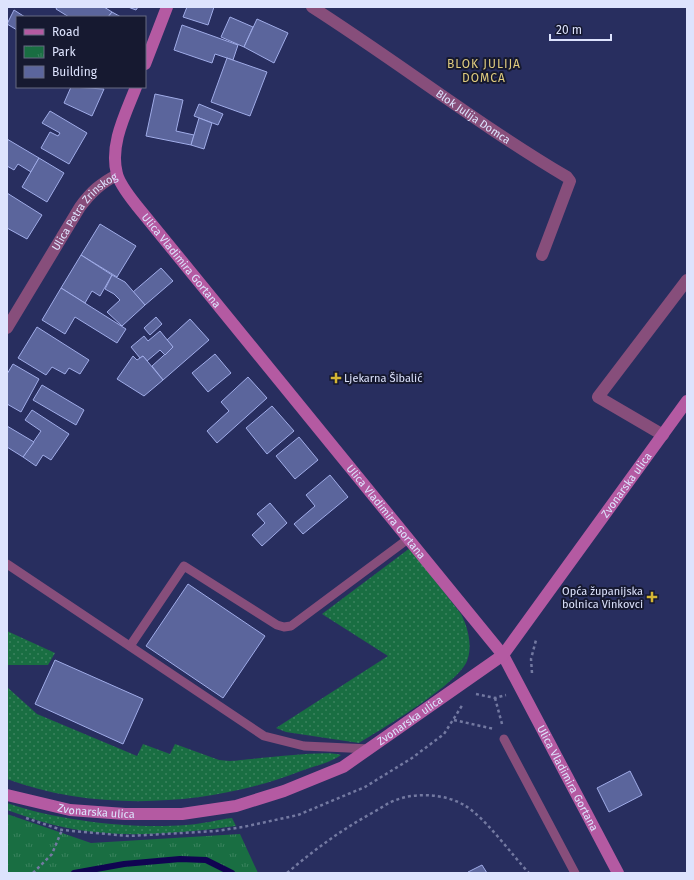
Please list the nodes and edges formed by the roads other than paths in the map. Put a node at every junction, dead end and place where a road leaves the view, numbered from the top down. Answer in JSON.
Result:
{"nodes":[{"id":1,"x":167,"y":7,"type":"edge"},
{"id":2,"x":312,"y":7,"type":"edge"},
{"id":3,"x":146,"y":61,"type":"edge"},
{"id":4,"x":136,"y":88,"type":"edge"},
{"id":5,"x":117,"y":175,"type":"junction"},
{"id":6,"x":542,"y":255,"type":"dead end"},
{"id":7,"x":687,"y":280,"type":"edge"},
{"id":8,"x":7,"y":328,"type":"edge"},
{"id":9,"x":687,"y":401,"type":"edge"},
{"id":10,"x":663,"y":435,"type":"junction"},
{"id":11,"x":408,"y":539,"type":"junction"},
{"id":12,"x":7,"y":564,"type":"edge"},
{"id":13,"x":130,"y":646,"type":"junction"},
{"id":14,"x":503,"y":655,"type":"junction"},
{"id":15,"x":504,"y":739,"type":"dead end"},
{"id":16,"x":370,"y":749,"type":"junction"},
{"id":17,"x":7,"y":795,"type":"edge"},
{"id":18,"x":614,"y":872,"type":"edge"},
{"id":19,"x":575,"y":873,"type":"edge"}],
"edges":[{"from":1,"to":3,"type":"main road"},
{"from":2,"to":6,"type":"street","name":"Blok Julija Domca"},
{"from":4,"to":5,"type":"main road","name":"Ulica Petra Zrinskog"},
{"from":5,"to":8,"type":"street","name":"Ulica Petra Zrinskog"},
{"from":5,"to":11,"type":"main road","name":"Ulica Vladimira Gortana"},
{"from":7,"to":10,"type":"street"},
{"from":9,"to":10,"type":"main road","name":"Zvonarska ulica"},
{"from":10,"to":14,"type":"main road","name":"Zvonarska ulica"},
{"from":11,"to":13,"type":"lane"},
{"from":11,"to":14,"type":"main road","name":"Ulica Vladimira Gortana"},
{"from":12,"to":13,"type":"lane"},
{"from":13,"to":16,"type":"lane"},
{"from":14,"to":16,"type":"main road","name":"Zvonarska ulica"},
{"from":14,"to":18,"type":"main road","name":"Ulica Vladimira Gortana"},
{"from":15,"to":19,"type":"lane"},
{"from":16,"to":17,"type":"main road","name":"Zvonarska ulica"}]}
